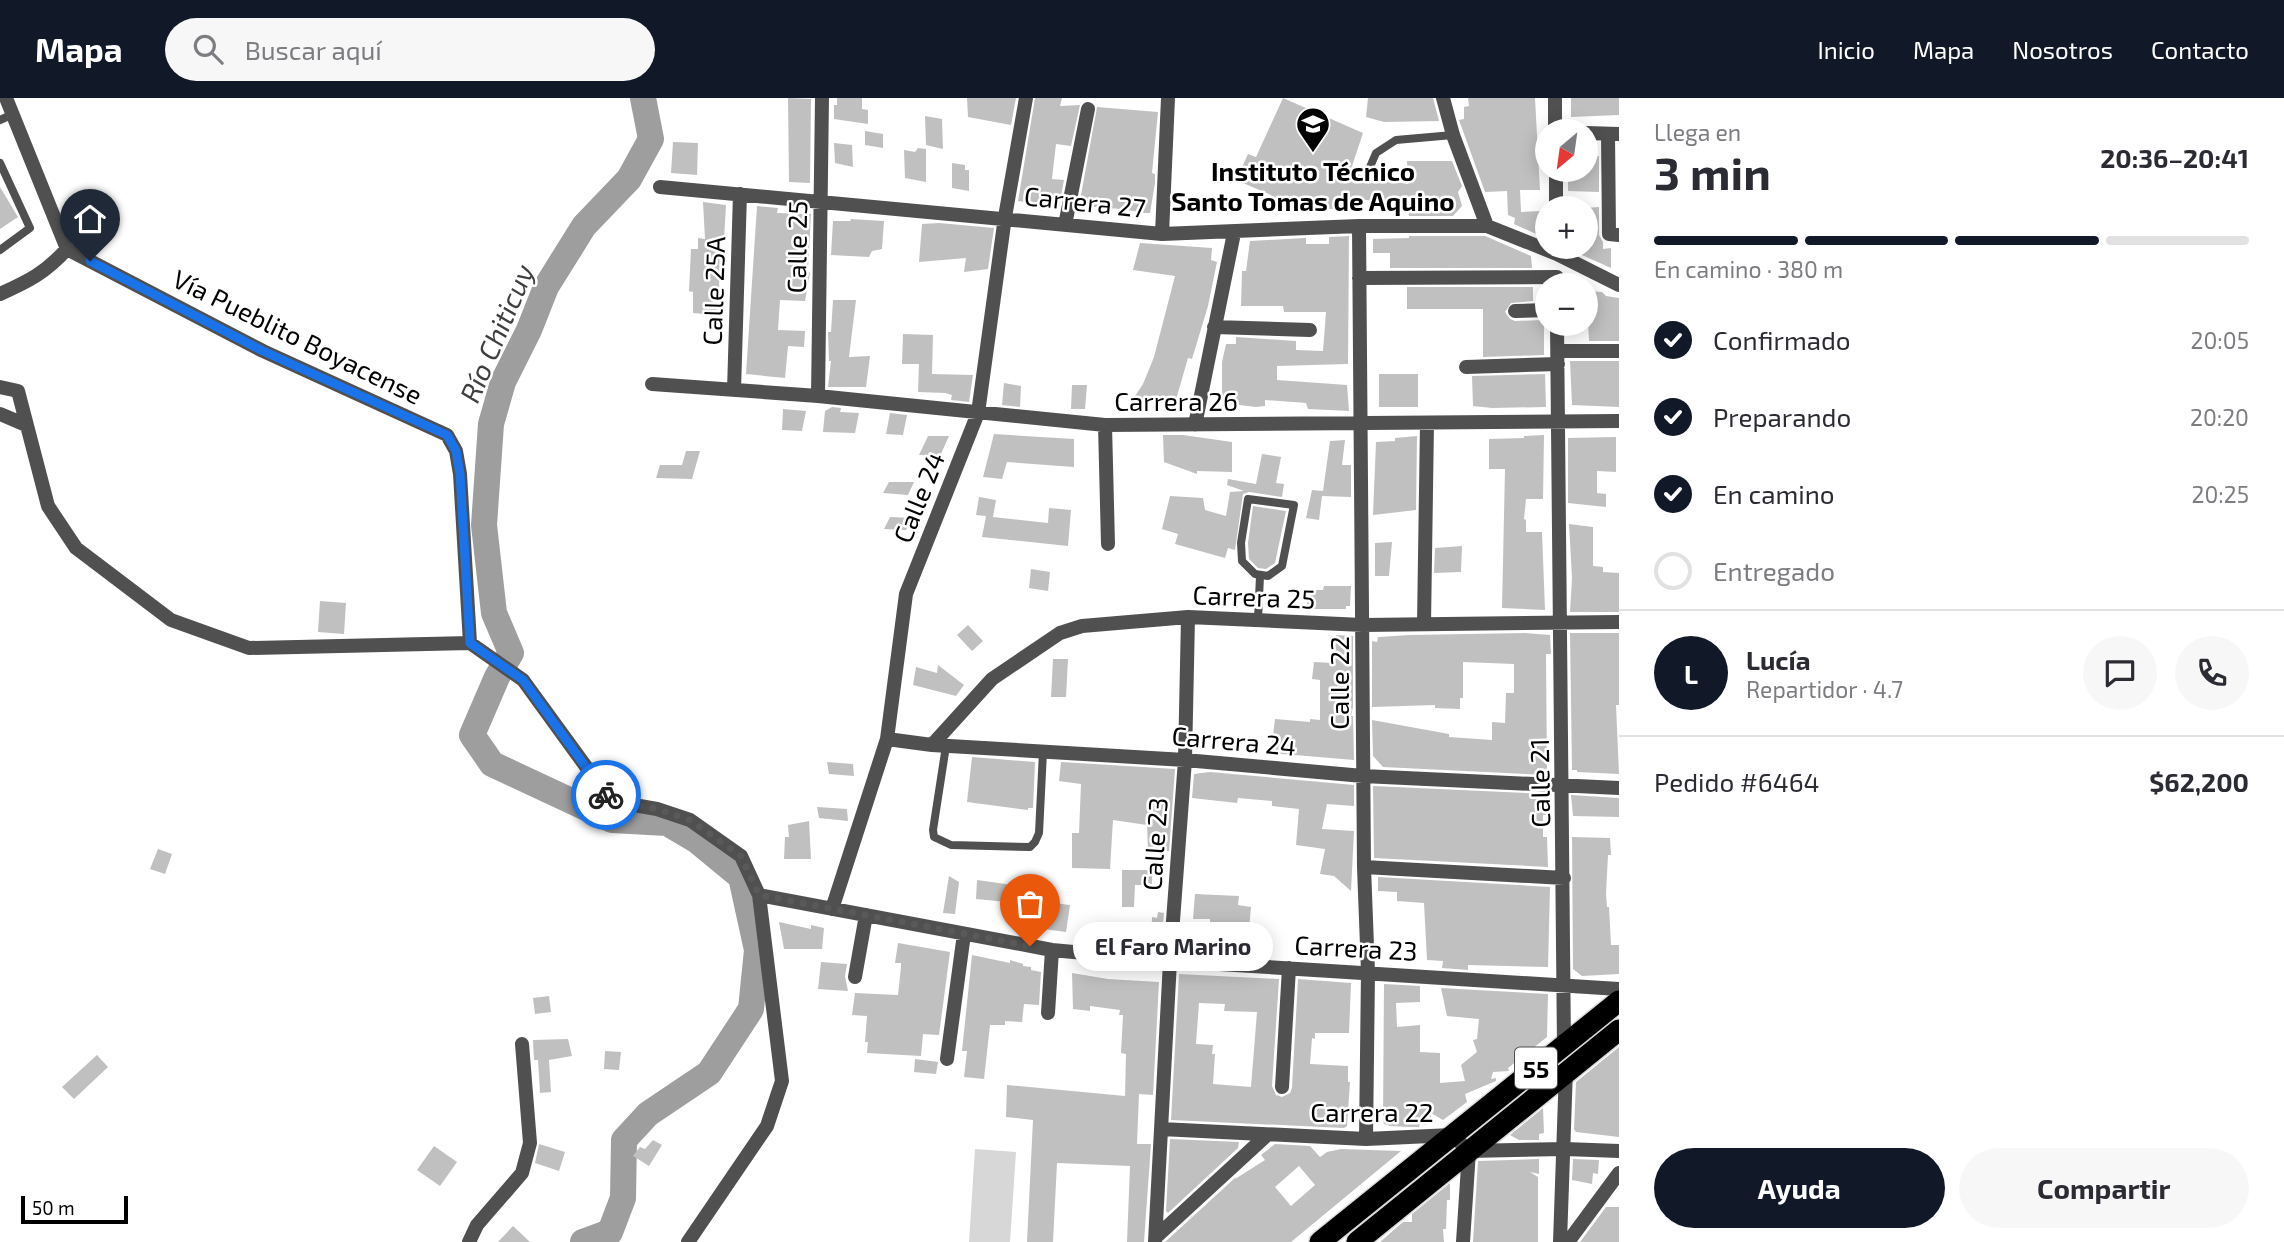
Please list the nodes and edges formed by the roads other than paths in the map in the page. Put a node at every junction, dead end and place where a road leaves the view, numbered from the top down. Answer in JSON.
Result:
{"nodes":[{"id":1,"x":6,"y":98,"type":"edge"},
{"id":2,"x":822,"y":98,"type":"edge"},
{"id":3,"x":1026,"y":98,"type":"edge"},
{"id":4,"x":1168,"y":98,"type":"edge"},
{"id":5,"x":1443,"y":98,"type":"edge"},
{"id":6,"x":1555,"y":98,"type":"edge"},
{"id":7,"x":1088,"y":109,"type":"dead end"},
{"id":8,"x":6,"y":118,"type":"edge"},
{"id":9,"x":1555,"y":119,"type":"edge"},
{"id":10,"x":1614,"y":134,"type":"edge"},
{"id":11,"x":1453,"y":135,"type":"junction"},
{"id":12,"x":0,"y":163,"type":"edge"},
{"id":13,"x":2,"y":174,"type":"edge"},
{"id":14,"x":1367,"y":174,"type":"dead end"},
{"id":15,"x":660,"y":187,"type":"dead end"},
{"id":16,"x":740,"y":194,"type":"junction"},
{"id":17,"x":821,"y":202,"type":"junction"},
{"id":18,"x":1005,"y":217,"type":"junction"},
{"id":19,"x":1065,"y":225,"type":"junction"},
{"id":20,"x":1359,"y":226,"type":"junction"},
{"id":21,"x":1486,"y":226,"type":"junction"},
{"id":22,"x":1234,"y":233,"type":"junction"},
{"id":23,"x":1162,"y":234,"type":"junction"},
{"id":24,"x":1614,"y":234,"type":"edge"},
{"id":25,"x":1535,"y":243,"type":"edge"},
{"id":26,"x":67,"y":249,"type":"junction"},
{"id":27,"x":0,"y":250,"type":"edge"},
{"id":28,"x":1573,"y":259,"type":"edge"},
{"id":29,"x":1359,"y":278,"type":"junction"},
{"id":30,"x":1535,"y":281,"type":"edge"},
{"id":31,"x":1619,"y":285,"type":"edge"},
{"id":32,"x":0,"y":294,"type":"edge"},
{"id":33,"x":1535,"y":310,"type":"edge"},
{"id":34,"x":1515,"y":311,"type":"dead end"},
{"id":35,"x":1214,"y":327,"type":"junction"},
{"id":36,"x":1310,"y":330,"type":"dead end"},
{"id":37,"x":1558,"y":336,"type":"edge"},
{"id":38,"x":1619,"y":351,"type":"edge"},
{"id":39,"x":1558,"y":357,"type":"junction"},
{"id":40,"x":1466,"y":368,"type":"dead end"},
{"id":41,"x":652,"y":384,"type":"dead end"},
{"id":42,"x":0,"y":387,"type":"edge"},
{"id":43,"x":734,"y":390,"type":"junction"},
{"id":44,"x":818,"y":396,"type":"junction"},
{"id":45,"x":978,"y":413,"type":"junction"},
{"id":46,"x":0,"y":414,"type":"edge"},
{"id":47,"x":1619,"y":421,"type":"edge"},
{"id":48,"x":1559,"y":422,"type":"junction"},
{"id":49,"x":1427,"y":423,"type":"junction"},
{"id":50,"x":1360,"y":424,"type":"junction"},
{"id":51,"x":26,"y":425,"type":"junction"},
{"id":52,"x":1105,"y":425,"type":"junction"},
{"id":53,"x":1195,"y":425,"type":"junction"},
{"id":54,"x":1108,"y":544,"type":"dead end"},
{"id":55,"x":1260,"y":576,"type":"junction"},
{"id":56,"x":1188,"y":617,"type":"junction"},
{"id":57,"x":1258,"y":620,"type":"junction"},
{"id":58,"x":1619,"y":622,"type":"edge"},
{"id":59,"x":1424,"y":624,"type":"junction"},
{"id":60,"x":1560,"y":624,"type":"junction"},
{"id":61,"x":1363,"y":625,"type":"junction"},
{"id":62,"x":470,"y":643,"type":"junction"},
{"id":63,"x":887,"y":739,"type":"junction"},
{"id":64,"x":939,"y":746,"type":"junction"},
{"id":65,"x":1043,"y":752,"type":"junction"},
{"id":66,"x":1185,"y":760,"type":"junction"},
{"id":67,"x":1363,"y":775,"type":"junction"},
{"id":68,"x":1563,"y":785,"type":"junction"},
{"id":69,"x":1619,"y":788,"type":"edge"},
{"id":70,"x":1364,"y":867,"type":"junction"},
{"id":71,"x":1564,"y":878,"type":"junction"},
{"id":72,"x":759,"y":895,"type":"junction"},
{"id":73,"x":832,"y":909,"type":"junction"},
{"id":74,"x":866,"y":915,"type":"junction"},
{"id":75,"x":964,"y":934,"type":"junction"},
{"id":76,"x":1052,"y":950,"type":"junction"},
{"id":77,"x":1170,"y":961,"type":"junction"},
{"id":78,"x":1289,"y":968,"type":"junction"},
{"id":79,"x":1368,"y":972,"type":"junction"},
{"id":80,"x":855,"y":977,"type":"dead end"},
{"id":81,"x":1565,"y":985,"type":"junction"},
{"id":82,"x":1619,"y":989,"type":"edge"},
{"id":83,"x":1619,"y":1001,"type":"edge"},
{"id":84,"x":1048,"y":1013,"type":"dead end"},
{"id":85,"x":1619,"y":1030,"type":"edge"},
{"id":86,"x":522,"y":1044,"type":"dead end"},
{"id":87,"x":1564,"y":1045,"type":"junction"},
{"id":88,"x":947,"y":1059,"type":"dead end"},
{"id":89,"x":1566,"y":1073,"type":"junction"},
{"id":90,"x":1282,"y":1087,"type":"dead end"},
{"id":91,"x":1161,"y":1129,"type":"junction"},
{"id":92,"x":1267,"y":1135,"type":"junction"},
{"id":93,"x":1452,"y":1135,"type":"junction"},
{"id":94,"x":1366,"y":1139,"type":"junction"},
{"id":95,"x":1564,"y":1149,"type":"junction"},
{"id":96,"x":1469,"y":1151,"type":"junction"},
{"id":97,"x":1619,"y":1151,"type":"edge"},
{"id":98,"x":1619,"y":1173,"type":"edge"},
{"id":99,"x":1360,"y":1210,"type":"junction"},
{"id":100,"x":1156,"y":1239,"type":"edge"},
{"id":101,"x":469,"y":1242,"type":"edge"},
{"id":102,"x":688,"y":1242,"type":"edge"},
{"id":103,"x":1320,"y":1242,"type":"edge"},
{"id":104,"x":1357,"y":1242,"type":"edge"},
{"id":105,"x":1463,"y":1242,"type":"edge"},
{"id":106,"x":1560,"y":1242,"type":"edge"},
{"id":107,"x":1568,"y":1242,"type":"edge"}],
"edges":[{"from":1,"to":8,"type":"street"},
{"from":2,"to":17,"type":"street","name":"Calle 25"},
{"from":3,"to":18,"type":"street","name":"Calle 24"},
{"from":4,"to":23,"type":"street"},
{"from":5,"to":11,"type":"street"},
{"from":6,"to":9,"type":"street"},
{"from":7,"to":19,"type":"street"},
{"from":8,"to":26,"type":"street"},
{"from":10,"to":24,"type":"street"},
{"from":11,"to":14,"type":"lane"},
{"from":11,"to":21,"type":"street"},
{"from":12,"to":13,"type":"lane"},
{"from":13,"to":27,"type":"lane"},
{"from":15,"to":16,"type":"street","name":"Carrera 27"},
{"from":16,"to":17,"type":"street","name":"Carrera 27"},
{"from":16,"to":43,"type":"street","name":"Calle 25A"},
{"from":17,"to":18,"type":"street","name":"Carrera 27"},
{"from":17,"to":44,"type":"street","name":"Calle 25"},
{"from":18,"to":19,"type":"street","name":"Carrera 27"},
{"from":18,"to":45,"type":"street","name":"Calle 24"},
{"from":19,"to":23,"type":"street","name":"Carrera 27"},
{"from":20,"to":21,"type":"street","name":"Carrera 27"},
{"from":20,"to":22,"type":"street","name":"Carrera 27"},
{"from":20,"to":29,"type":"street","name":"Calle 22"},
{"from":21,"to":25,"type":"street","name":"Carrera 27"},
{"from":22,"to":23,"type":"street","name":"Carrera 27"},
{"from":22,"to":35,"type":"street"},
{"from":26,"to":32,"type":"street"},
{"from":26,"to":62,"type":"street","name":"Vía Pueblito Boyacense"},
{"from":28,"to":31,"type":"street","name":"Carrera 27"},
{"from":29,"to":30,"type":"street"},
{"from":29,"to":50,"type":"street","name":"Calle 22"},
{"from":33,"to":34,"type":"street"},
{"from":35,"to":36,"type":"street"},
{"from":35,"to":53,"type":"street"},
{"from":37,"to":39,"type":"street","name":"Calle 21"},
{"from":38,"to":39,"type":"street"},
{"from":39,"to":40,"type":"street"},
{"from":39,"to":48,"type":"street","name":"Calle 21"},
{"from":41,"to":43,"type":"street","name":"Carrera 26"},
{"from":42,"to":51,"type":"street"},
{"from":43,"to":44,"type":"street","name":"Carrera 26"},
{"from":44,"to":45,"type":"street","name":"Carrera 26"},
{"from":45,"to":52,"type":"street","name":"Carrera 26"},
{"from":45,"to":63,"type":"street","name":"Calle 24"},
{"from":46,"to":51,"type":"street"},
{"from":47,"to":48,"type":"street","name":"Carrera 26"},
{"from":48,"to":49,"type":"street","name":"Carrera 26"},
{"from":48,"to":60,"type":"street","name":"Calle 21"},
{"from":49,"to":50,"type":"street","name":"Carrera 26"},
{"from":49,"to":59,"type":"street"},
{"from":50,"to":53,"type":"street","name":"Carrera 26"},
{"from":50,"to":61,"type":"street","name":"Calle 22"},
{"from":51,"to":62,"type":"street"},
{"from":52,"to":53,"type":"street","name":"Carrera 26"},
{"from":52,"to":54,"type":"street"},
{"from":55,"to":55,"type":"lane"},
{"from":55,"to":57,"type":"lane"},
{"from":56,"to":57,"type":"street","name":"Carrera 25"},
{"from":56,"to":64,"type":"street","name":"Carrera 25"},
{"from":56,"to":66,"type":"street","name":"Calle 23"},
{"from":57,"to":61,"type":"street","name":"Carrera 25"},
{"from":58,"to":60,"type":"street","name":"Carrera 25"},
{"from":59,"to":60,"type":"street","name":"Carrera 25"},
{"from":59,"to":61,"type":"street","name":"Carrera 25"},
{"from":60,"to":68,"type":"street","name":"Calle 21"},
{"from":61,"to":67,"type":"street","name":"Calle 22"},
{"from":62,"to":72,"type":"street"},
{"from":63,"to":64,"type":"street","name":"Carrera 24"},
{"from":63,"to":73,"type":"street","name":"Calle 24"},
{"from":64,"to":65,"type":"street","name":"Carrera 24"},
{"from":64,"to":65,"type":"lane"},
{"from":65,"to":66,"type":"street","name":"Carrera 24"},
{"from":66,"to":67,"type":"street","name":"Carrera 24"},
{"from":66,"to":77,"type":"street","name":"Calle 23"},
{"from":67,"to":68,"type":"street","name":"Carrera 24"},
{"from":67,"to":70,"type":"street","name":"Calle 22"},
{"from":68,"to":69,"type":"street","name":"Carrera 24"},
{"from":68,"to":71,"type":"street","name":"Calle 21"},
{"from":70,"to":71,"type":"street"},
{"from":70,"to":79,"type":"street","name":"Calle 22"},
{"from":71,"to":81,"type":"street","name":"Calle 21"},
{"from":72,"to":73,"type":"street","name":"Carrera 23"},
{"from":72,"to":102,"type":"street"},
{"from":73,"to":74,"type":"street","name":"Carrera 23"},
{"from":74,"to":75,"type":"street","name":"Carrera 23"},
{"from":74,"to":80,"type":"street"},
{"from":75,"to":76,"type":"street","name":"Carrera 23"},
{"from":75,"to":88,"type":"street"},
{"from":76,"to":77,"type":"street","name":"Carrera 23"},
{"from":76,"to":84,"type":"street"},
{"from":77,"to":78,"type":"street","name":"Carrera 23"},
{"from":77,"to":91,"type":"street","name":"Calle 23"},
{"from":78,"to":79,"type":"street","name":"Carrera 23"},
{"from":78,"to":90,"type":"street"},
{"from":79,"to":81,"type":"street","name":"Carrera 23"},
{"from":79,"to":94,"type":"street","name":"Calle 22"},
{"from":81,"to":82,"type":"street","name":"Carrera 23"},
{"from":81,"to":87,"type":"street","name":"Calle 21"},
{"from":83,"to":87,"type":"highway","number":"55"},
{"from":85,"to":89,"type":"highway","number":"55"},
{"from":86,"to":101,"type":"street"},
{"from":87,"to":89,"type":"street","name":"Calle 21"},
{"from":87,"to":93,"type":"highway","number":"55"},
{"from":89,"to":95,"type":"street","name":"Calle 21"},
{"from":89,"to":96,"type":"highway","number":"55"},
{"from":91,"to":92,"type":"street","name":"Carrera 22"},
{"from":91,"to":100,"type":"street","name":"Calle 23"},
{"from":92,"to":94,"type":"street","name":"Carrera 22"},
{"from":92,"to":100,"type":"street"},
{"from":93,"to":94,"type":"street","name":"Carrera 22"},
{"from":93,"to":96,"type":"street","name":"Carrera 22"},
{"from":93,"to":99,"type":"highway","number":"55"},
{"from":95,"to":96,"type":"street"},
{"from":95,"to":97,"type":"street"},
{"from":95,"to":106,"type":"street","name":"Calle 21"},
{"from":96,"to":104,"type":"highway","number":"55"},
{"from":96,"to":105,"type":"street"},
{"from":98,"to":107,"type":"street"},
{"from":99,"to":103,"type":"highway","number":"55"},
{"from":99,"to":104,"type":"street"}]}
